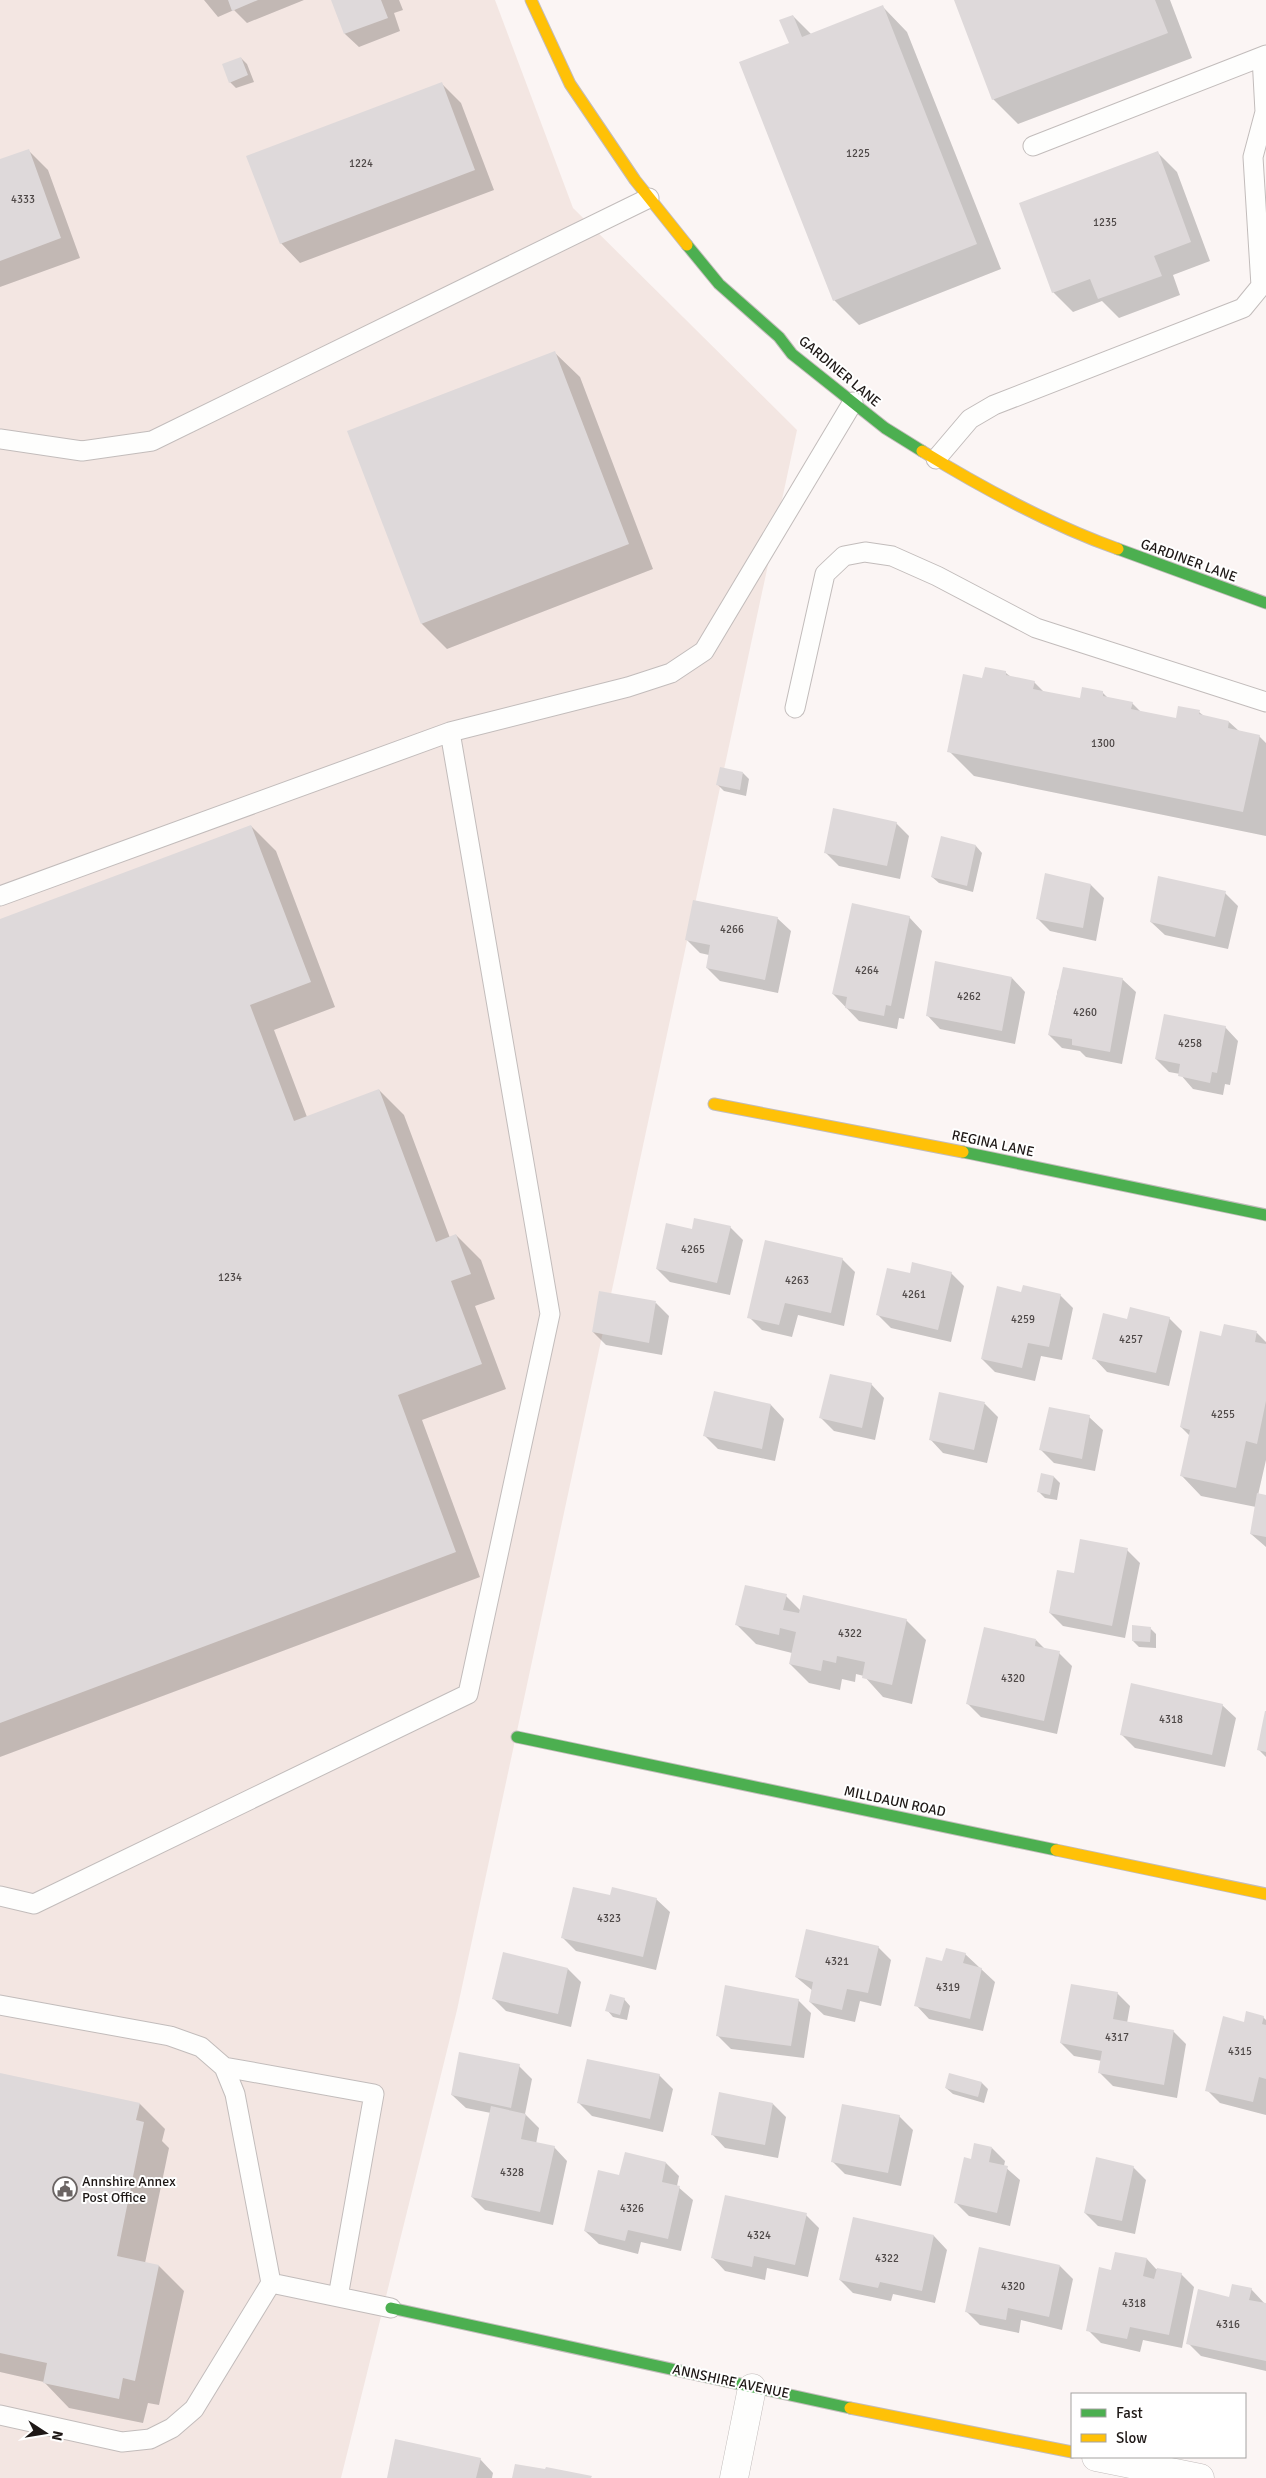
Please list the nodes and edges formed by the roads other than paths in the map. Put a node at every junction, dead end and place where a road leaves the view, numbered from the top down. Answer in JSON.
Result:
{"nodes":[{"id":1,"x":531,"y":0,"type":"edge"},
{"id":2,"x":1264,"y":56,"type":"edge"},
{"id":3,"x":1033,"y":146,"type":"dead end"},
{"id":4,"x":649,"y":198,"type":"junction"},
{"id":5,"x":853,"y":402,"type":"junction"},
{"id":6,"x":0,"y":440,"type":"edge"},
{"id":7,"x":936,"y":459,"type":"junction"},
{"id":8,"x":1266,"y":603,"type":"edge"},
{"id":9,"x":1266,"y":702,"type":"edge"},
{"id":10,"x":796,"y":708,"type":"dead end"},
{"id":11,"x":450,"y":732,"type":"junction"},
{"id":12,"x":0,"y":896,"type":"edge"},
{"id":13,"x":714,"y":1104,"type":"dead end"},
{"id":14,"x":1266,"y":1214,"type":"edge"},
{"id":15,"x":518,"y":1737,"type":"dead end"},
{"id":16,"x":1266,"y":1894,"type":"edge"},
{"id":17,"x":0,"y":1896,"type":"edge"},
{"id":18,"x":0,"y":2005,"type":"edge"},
{"id":19,"x":224,"y":2067,"type":"junction"},
{"id":20,"x":271,"y":2283,"type":"junction"},
{"id":21,"x":338,"y":2297,"type":"junction"},
{"id":22,"x":391,"y":2308,"type":"joint"},
{"id":23,"x":752,"y":2388,"type":"junction"},
{"id":24,"x":0,"y":2416,"type":"edge"},
{"id":25,"x":1071,"y":2452,"type":"edge"},
{"id":26,"x":1101,"y":2458,"type":"edge"},
{"id":27,"x":734,"y":2478,"type":"edge"},
{"id":28,"x":1200,"y":2478,"type":"edge"}],
"edges":[{"from":1,"to":4,"type":"street","name":"GARDINER LANE"},
{"from":2,"to":3,"type":"lane"},
{"from":2,"to":7,"type":"lane"},
{"from":4,"to":5,"type":"street","name":"GARDINER LANE"},
{"from":4,"to":6,"type":"lane"},
{"from":5,"to":7,"type":"street","name":"GARDINER LANE"},
{"from":5,"to":11,"type":"lane"},
{"from":7,"to":8,"type":"street","name":"GARDINER LANE"},
{"from":9,"to":10,"type":"lane"},
{"from":11,"to":12,"type":"lane"},
{"from":11,"to":17,"type":"lane"},
{"from":13,"to":14,"type":"street","name":"REGINA LANE"},
{"from":15,"to":16,"type":"street","name":"MILLDAUN ROAD"},
{"from":18,"to":19,"type":"lane"},
{"from":19,"to":20,"type":"lane"},
{"from":19,"to":21,"type":"lane"},
{"from":20,"to":21,"type":"lane"},
{"from":20,"to":24,"type":"lane"},
{"from":21,"to":22,"type":"lane"},
{"from":22,"to":23,"type":"street","name":"ANNSHIRE AVENUE"},
{"from":23,"to":25,"type":"street","name":"ANNSHIRE AVENUE"},
{"from":23,"to":27,"type":"street"},
{"from":26,"to":28,"type":"street"}]}
